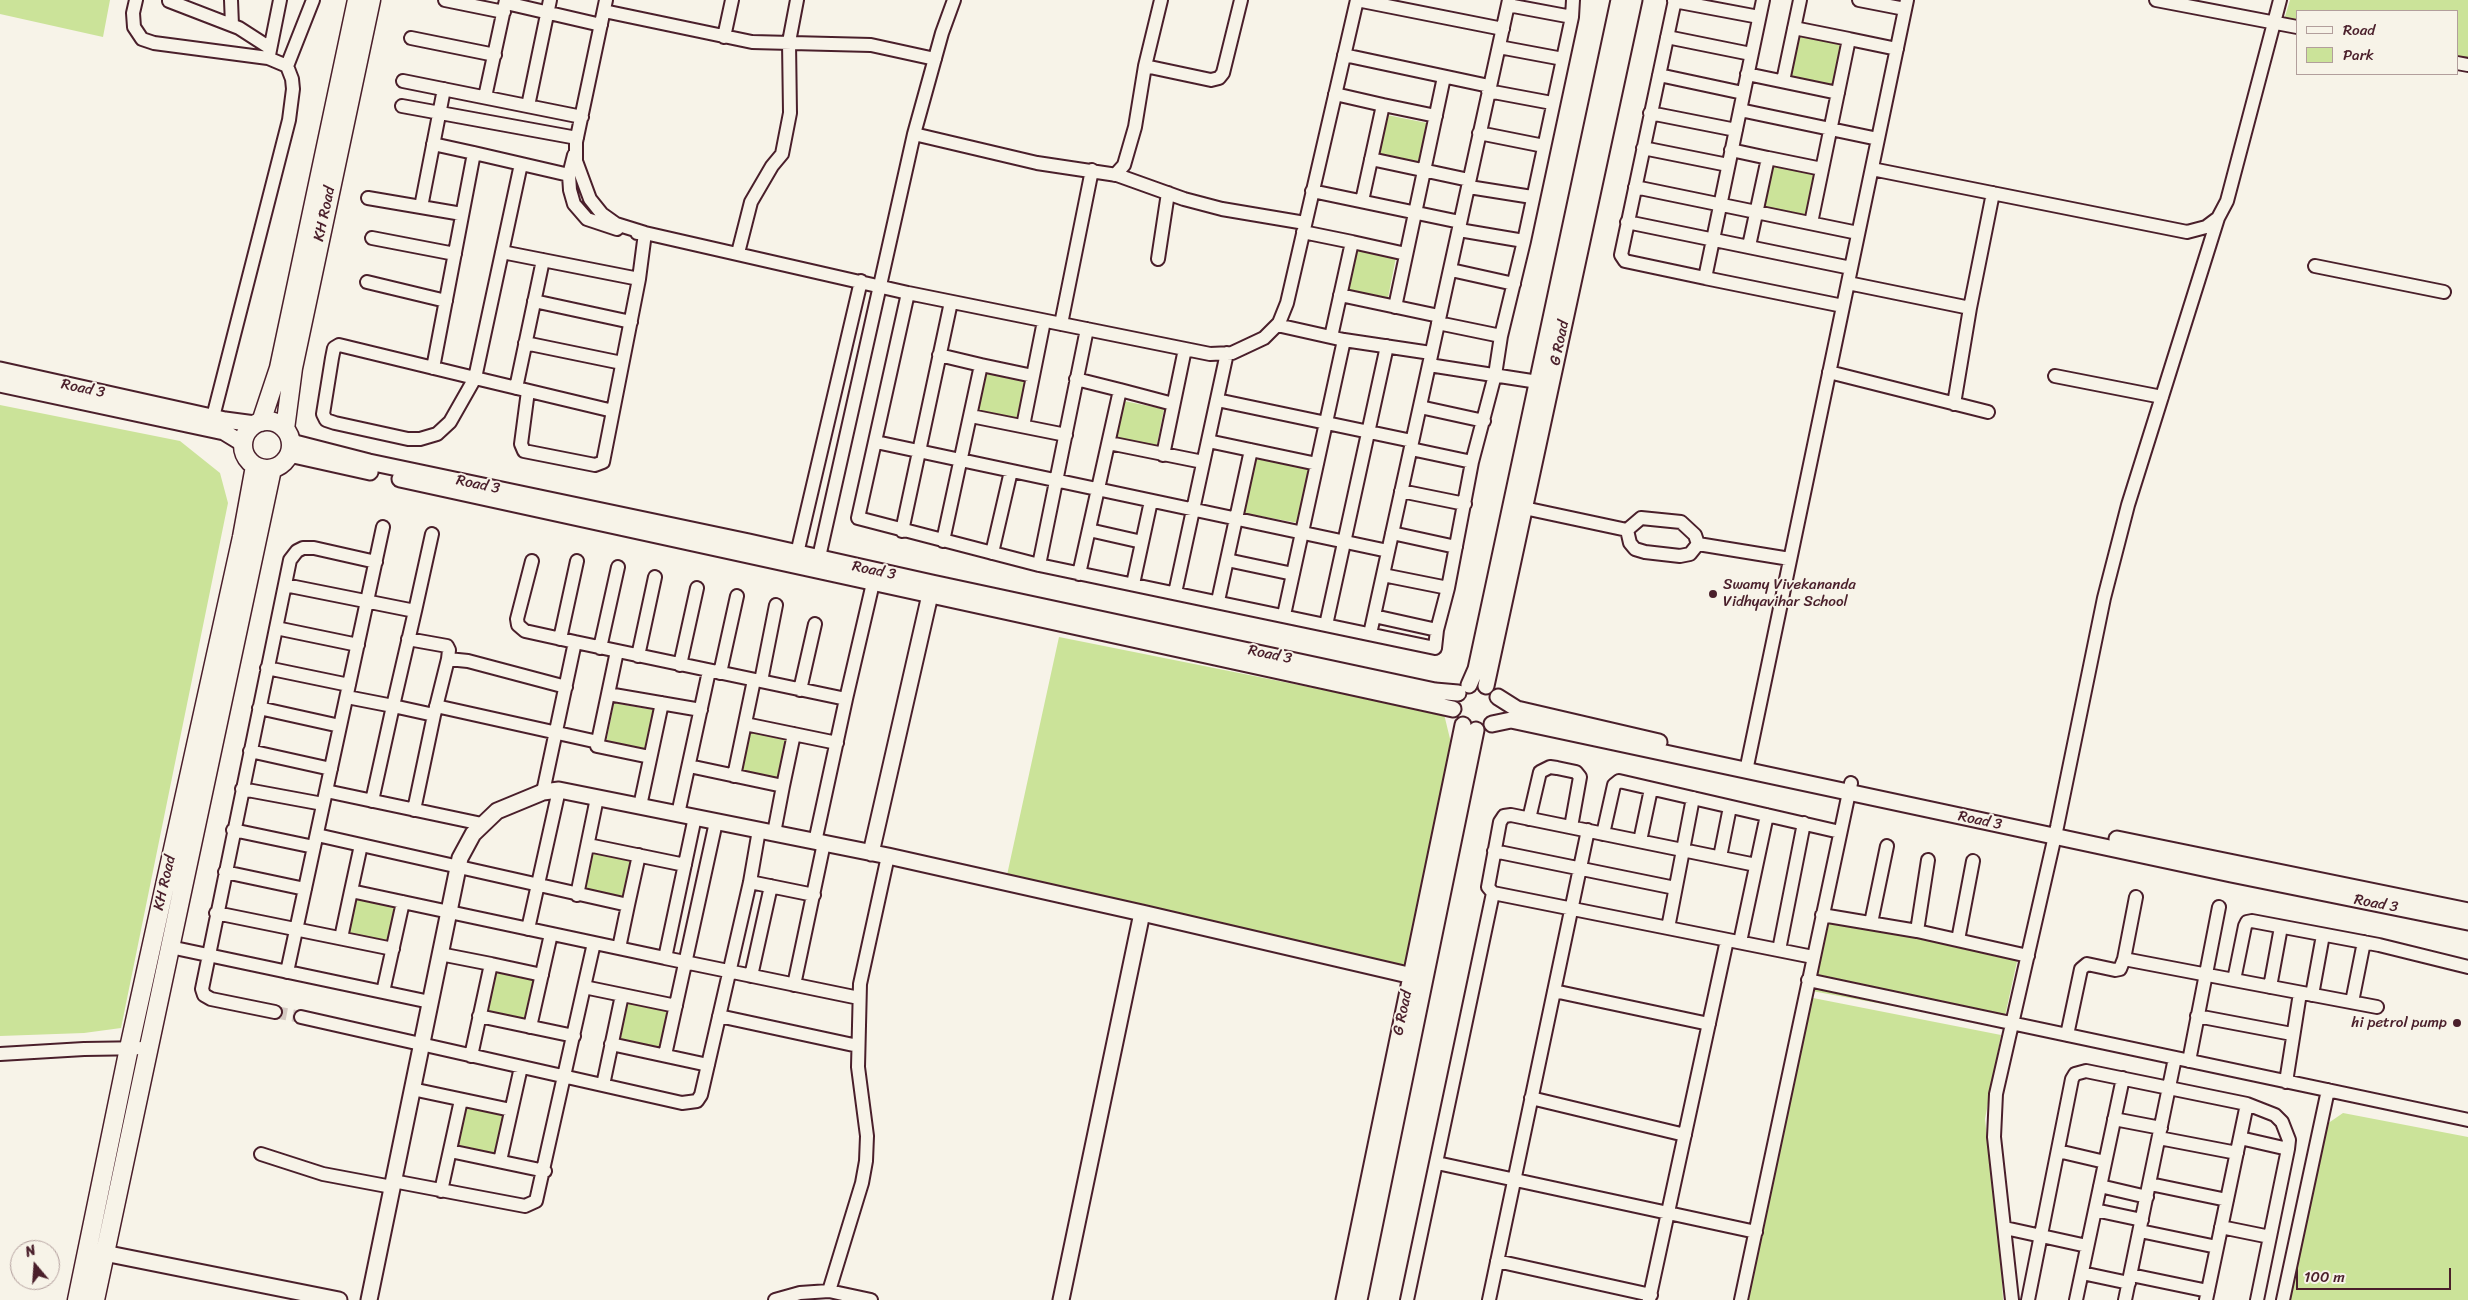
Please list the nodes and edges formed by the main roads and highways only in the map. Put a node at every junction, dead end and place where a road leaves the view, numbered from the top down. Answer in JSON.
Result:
{"nodes":[{"id":1,"x":358,"y":0,"type":"edge"},
{"id":2,"x":371,"y":0,"type":"edge"},
{"id":3,"x":258,"y":423,"type":"junction"},
{"id":4,"x":288,"y":442,"type":"junction"},
{"id":5,"x":263,"y":468,"type":"junction"},
{"id":6,"x":77,"y":1300,"type":"edge"},
{"id":7,"x":95,"y":1300,"type":"edge"}],
"edges":[{"from":1,"to":3,"type":"main road","name":"KH Road"},
{"from":2,"to":4,"type":"main road","name":"KH Road"},
{"from":3,"to":4,"type":"main road"},
{"from":3,"to":5,"type":"main road"},
{"from":4,"to":5,"type":"main road"},
{"from":5,"to":6,"type":"main road","name":"KH Road"},
{"from":5,"to":7,"type":"main road","name":"KH Road"}]}
